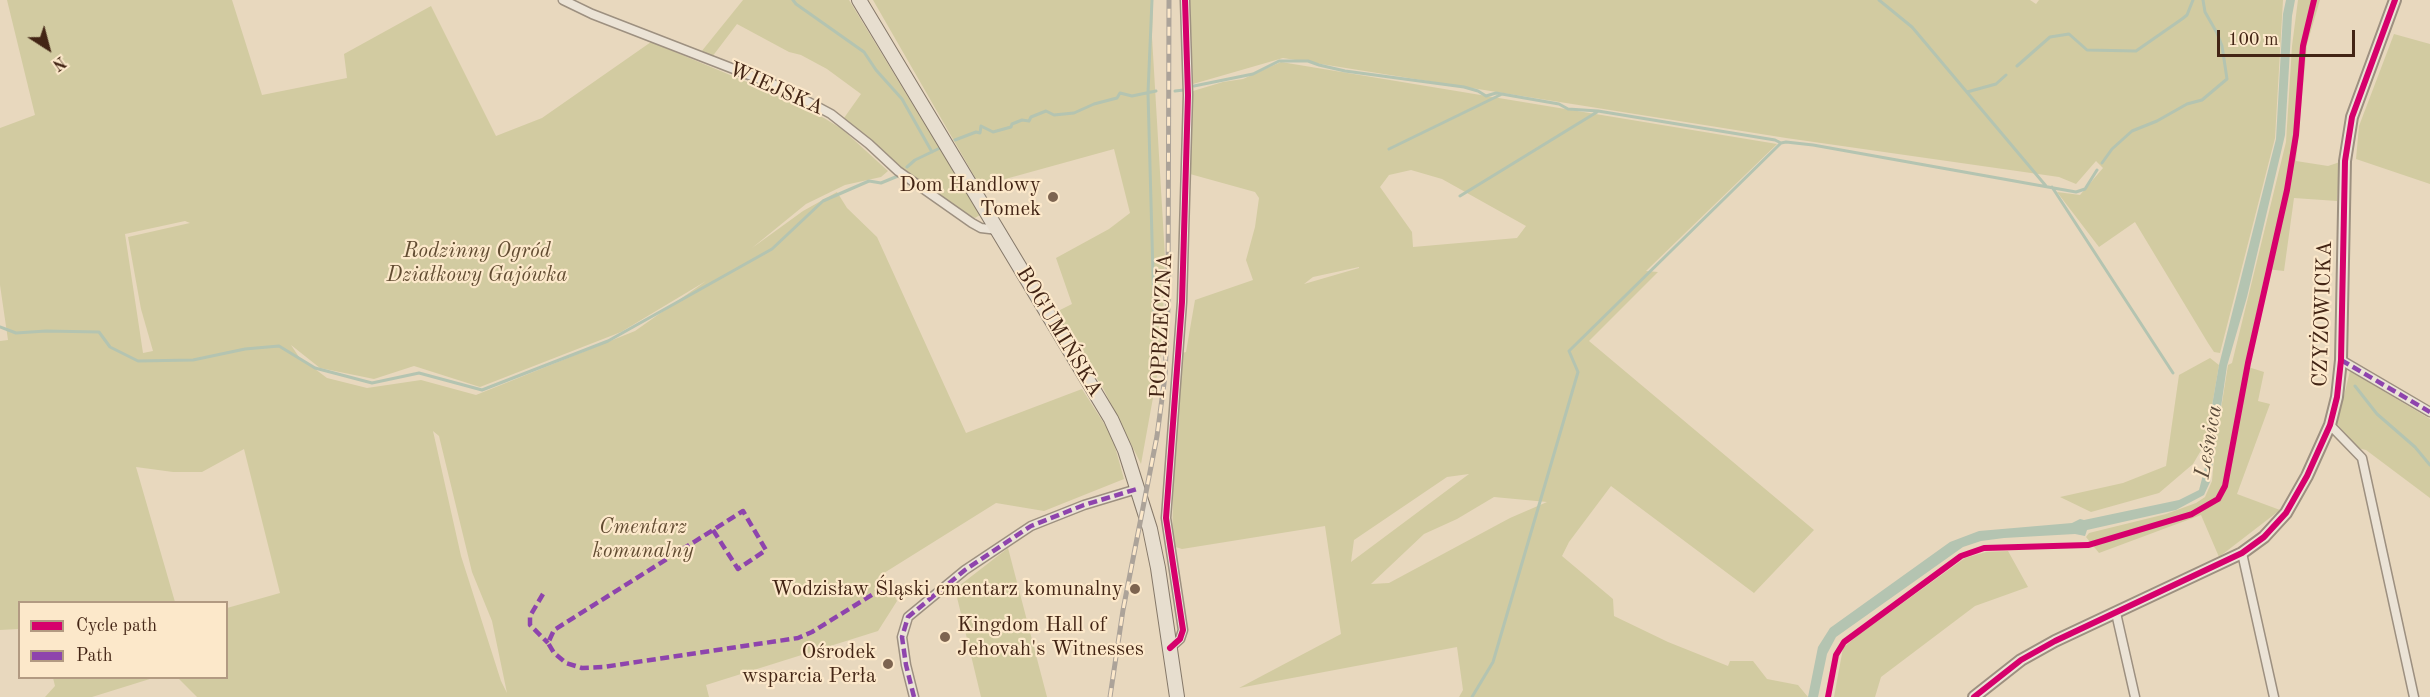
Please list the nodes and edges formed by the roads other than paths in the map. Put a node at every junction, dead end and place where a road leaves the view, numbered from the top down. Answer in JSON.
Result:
{"nodes":[{"id":1,"x":563,"y":0,"type":"edge"},
{"id":2,"x":859,"y":0,"type":"edge"},
{"id":3,"x":1185,"y":0,"type":"edge"},
{"id":4,"x":2395,"y":0,"type":"edge"},
{"id":5,"x":998,"y":230,"type":"junction"},
{"id":6,"x":2341,"y":360,"type":"junction"},
{"id":7,"x":2430,"y":412,"type":"edge"},
{"id":8,"x":2330,"y":425,"type":"junction"},
{"id":9,"x":1137,"y":489,"type":"junction"},
{"id":10,"x":2242,"y":553,"type":"junction"},
{"id":11,"x":2116,"y":613,"type":"junction"},
{"id":12,"x":1170,"y":648,"type":"junction"},
{"id":13,"x":914,"y":697,"type":"edge"},
{"id":14,"x":1177,"y":697,"type":"edge"},
{"id":15,"x":1974,"y":697,"type":"edge"},
{"id":16,"x":2135,"y":697,"type":"edge"},
{"id":17,"x":2274,"y":697,"type":"edge"},
{"id":18,"x":2414,"y":697,"type":"edge"}],
"edges":[{"from":1,"to":5,"type":"street","name":"WIEJSKA"},
{"from":2,"to":5,"type":"main road","name":"BOGUMIŃSKA"},
{"from":3,"to":12,"type":"street","name":"POPRZECZNA"},
{"from":4,"to":6,"type":"street","name":"CZYŻOWICKA"},
{"from":5,"to":9,"type":"main road","name":"BOGUMIŃSKA"},
{"from":6,"to":7,"type":"street"},
{"from":6,"to":8,"type":"street","name":"CZYŻOWICKA"},
{"from":8,"to":10,"type":"street","name":"CZYŻOWICKA"},
{"from":8,"to":18,"type":"street"},
{"from":9,"to":12,"type":"main road","name":"BOGUMIŃSKA"},
{"from":9,"to":13,"type":"street"},
{"from":10,"to":11,"type":"street","name":"CZYŻOWICKA"},
{"from":10,"to":17,"type":"street"},
{"from":11,"to":15,"type":"street","name":"CZYŻOWICKA"},
{"from":11,"to":16,"type":"street"},
{"from":12,"to":14,"type":"main road","name":"BOGUMIŃSKA"}]}
